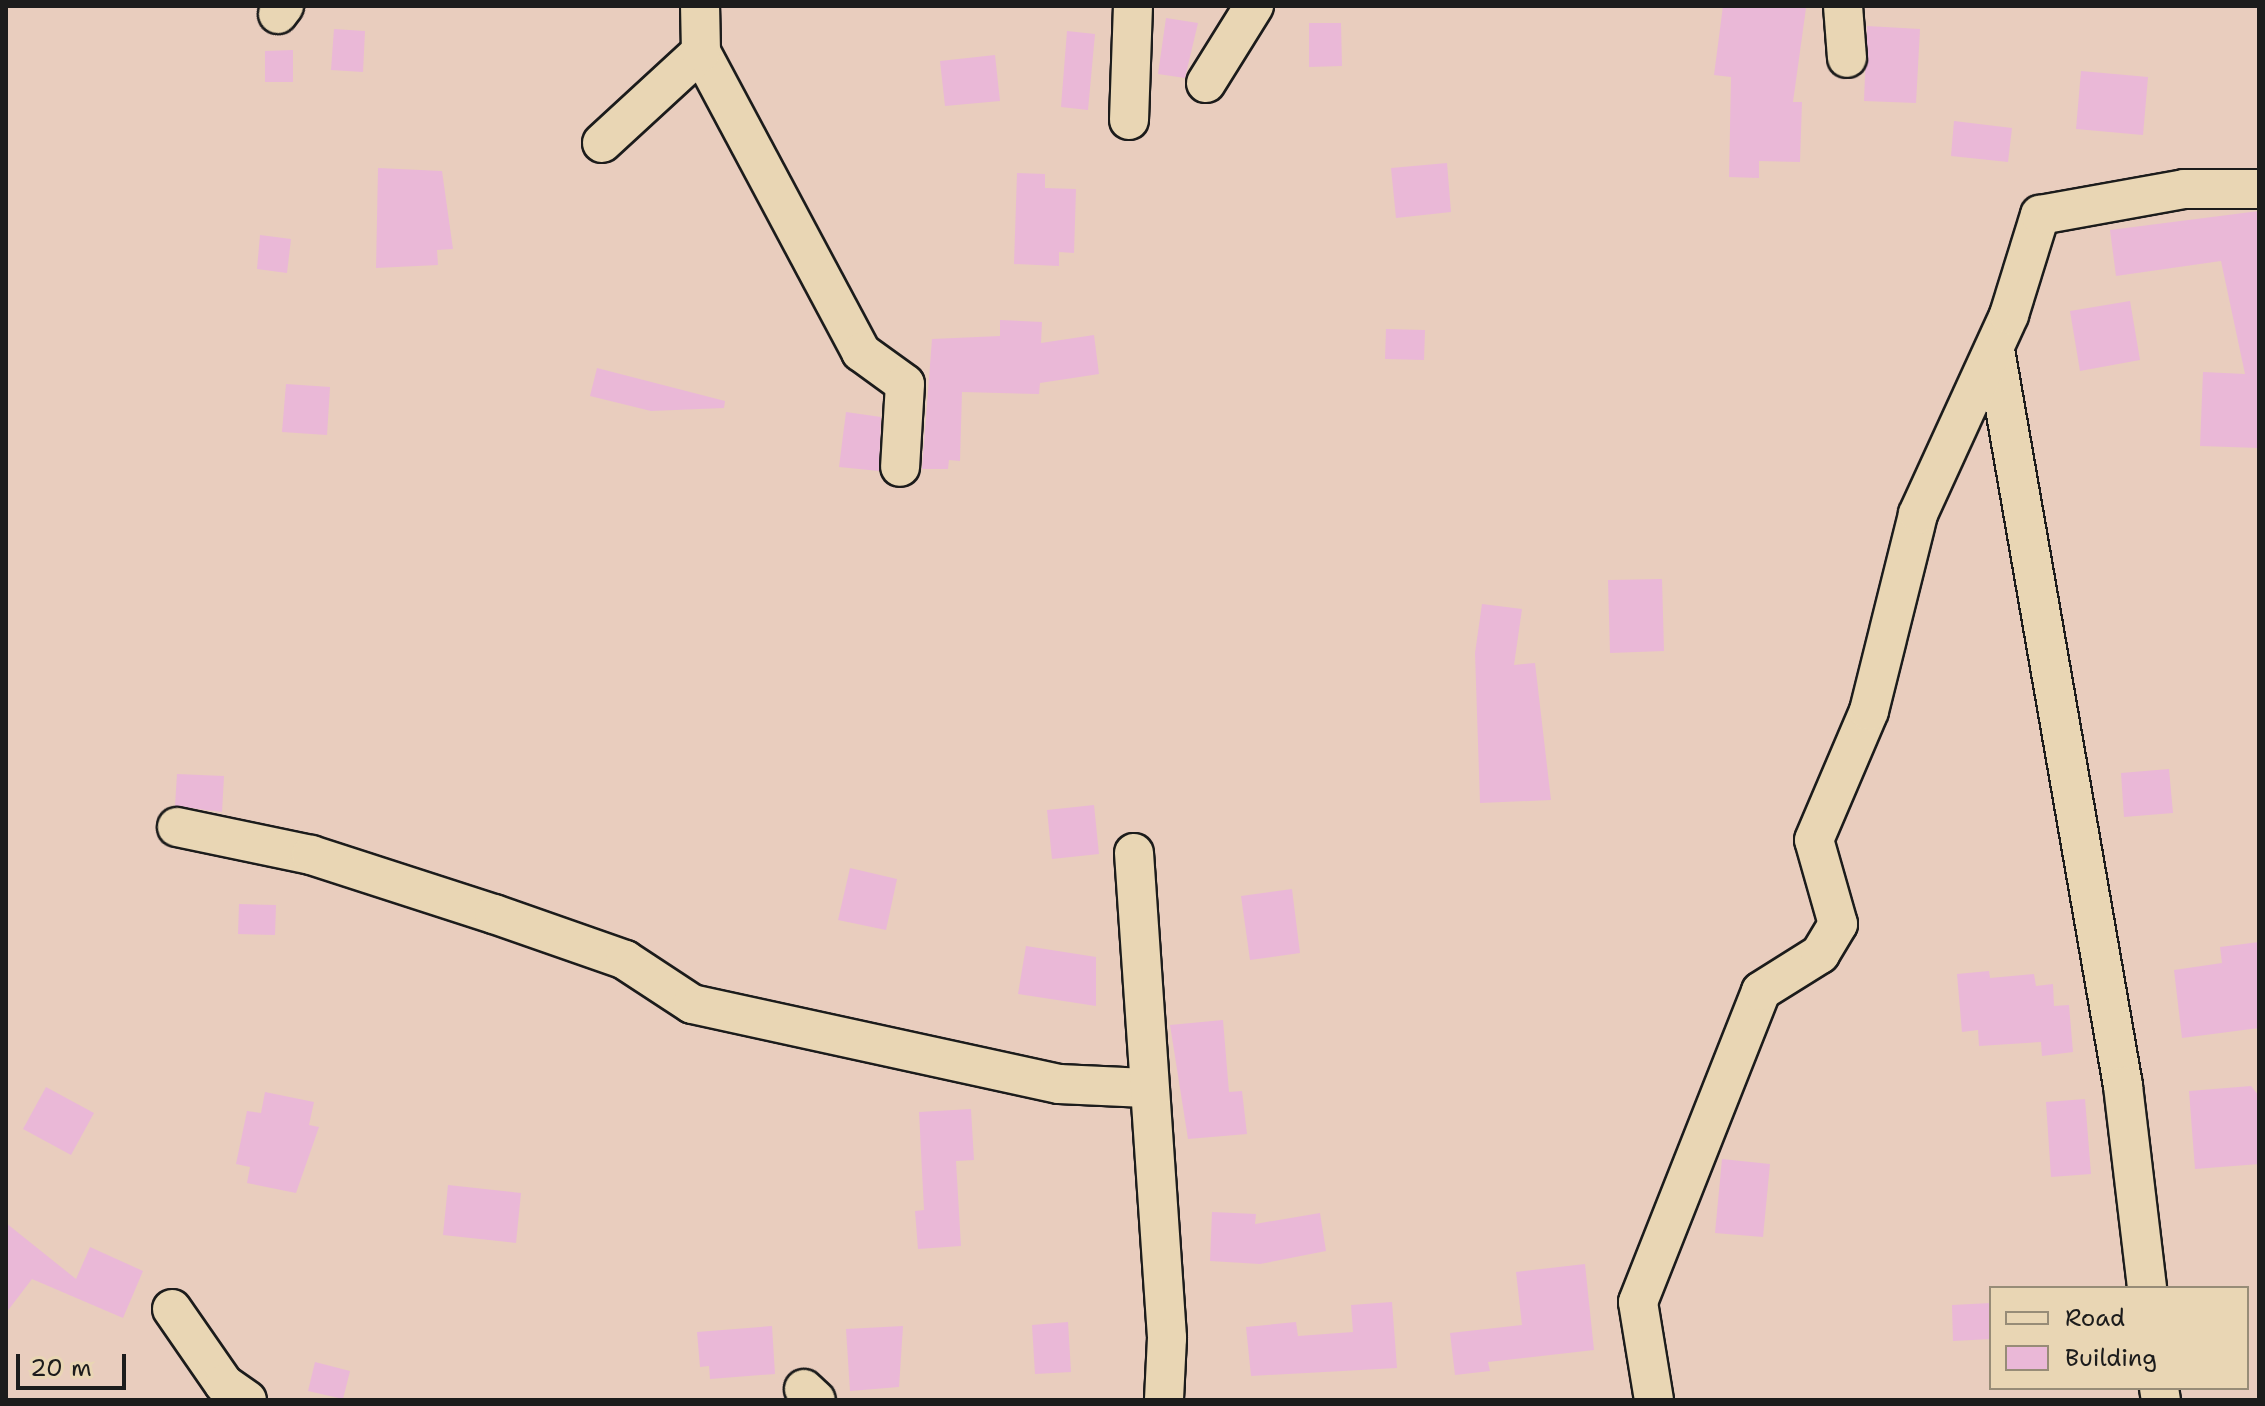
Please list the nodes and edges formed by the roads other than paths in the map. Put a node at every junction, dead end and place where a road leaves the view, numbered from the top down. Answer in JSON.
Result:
{"nodes":[{"id":1,"x":700,"y":6,"type":"edge"},
{"id":2,"x":1133,"y":6,"type":"edge"},
{"id":3,"x":1254,"y":6,"type":"edge"},
{"id":4,"x":1843,"y":6,"type":"edge"},
{"id":5,"x":701,"y":52,"type":"junction"},
{"id":6,"x":1847,"y":58,"type":"dead end"},
{"id":7,"x":1206,"y":83,"type":"dead end"},
{"id":8,"x":1129,"y":120,"type":"dead end"},
{"id":9,"x":602,"y":143,"type":"dead end"},
{"id":10,"x":2259,"y":189,"type":"edge"},
{"id":11,"x":1995,"y":350,"type":"junction"},
{"id":12,"x":900,"y":467,"type":"dead end"},
{"id":13,"x":177,"y":827,"type":"dead end"},
{"id":14,"x":1134,"y":853,"type":"dead end"},
{"id":15,"x":1146,"y":1088,"type":"junction"},
{"id":16,"x":2147,"y":1286,"type":"edge"},
{"id":17,"x":172,"y":1309,"type":"dead end"},
{"id":18,"x":247,"y":1400,"type":"edge"},
{"id":19,"x":1164,"y":1400,"type":"edge"},
{"id":20,"x":1654,"y":1400,"type":"edge"}],
"edges":[{"from":1,"to":5,"type":"street"},
{"from":2,"to":8,"type":"street"},
{"from":3,"to":7,"type":"street"},
{"from":4,"to":6,"type":"street"},
{"from":5,"to":9,"type":"street"},
{"from":5,"to":12,"type":"street"},
{"from":10,"to":11,"type":"street"},
{"from":11,"to":16,"type":"street"},
{"from":11,"to":20,"type":"street"},
{"from":13,"to":15,"type":"street"},
{"from":14,"to":15,"type":"street"},
{"from":15,"to":19,"type":"street"},
{"from":17,"to":18,"type":"street"}]}
